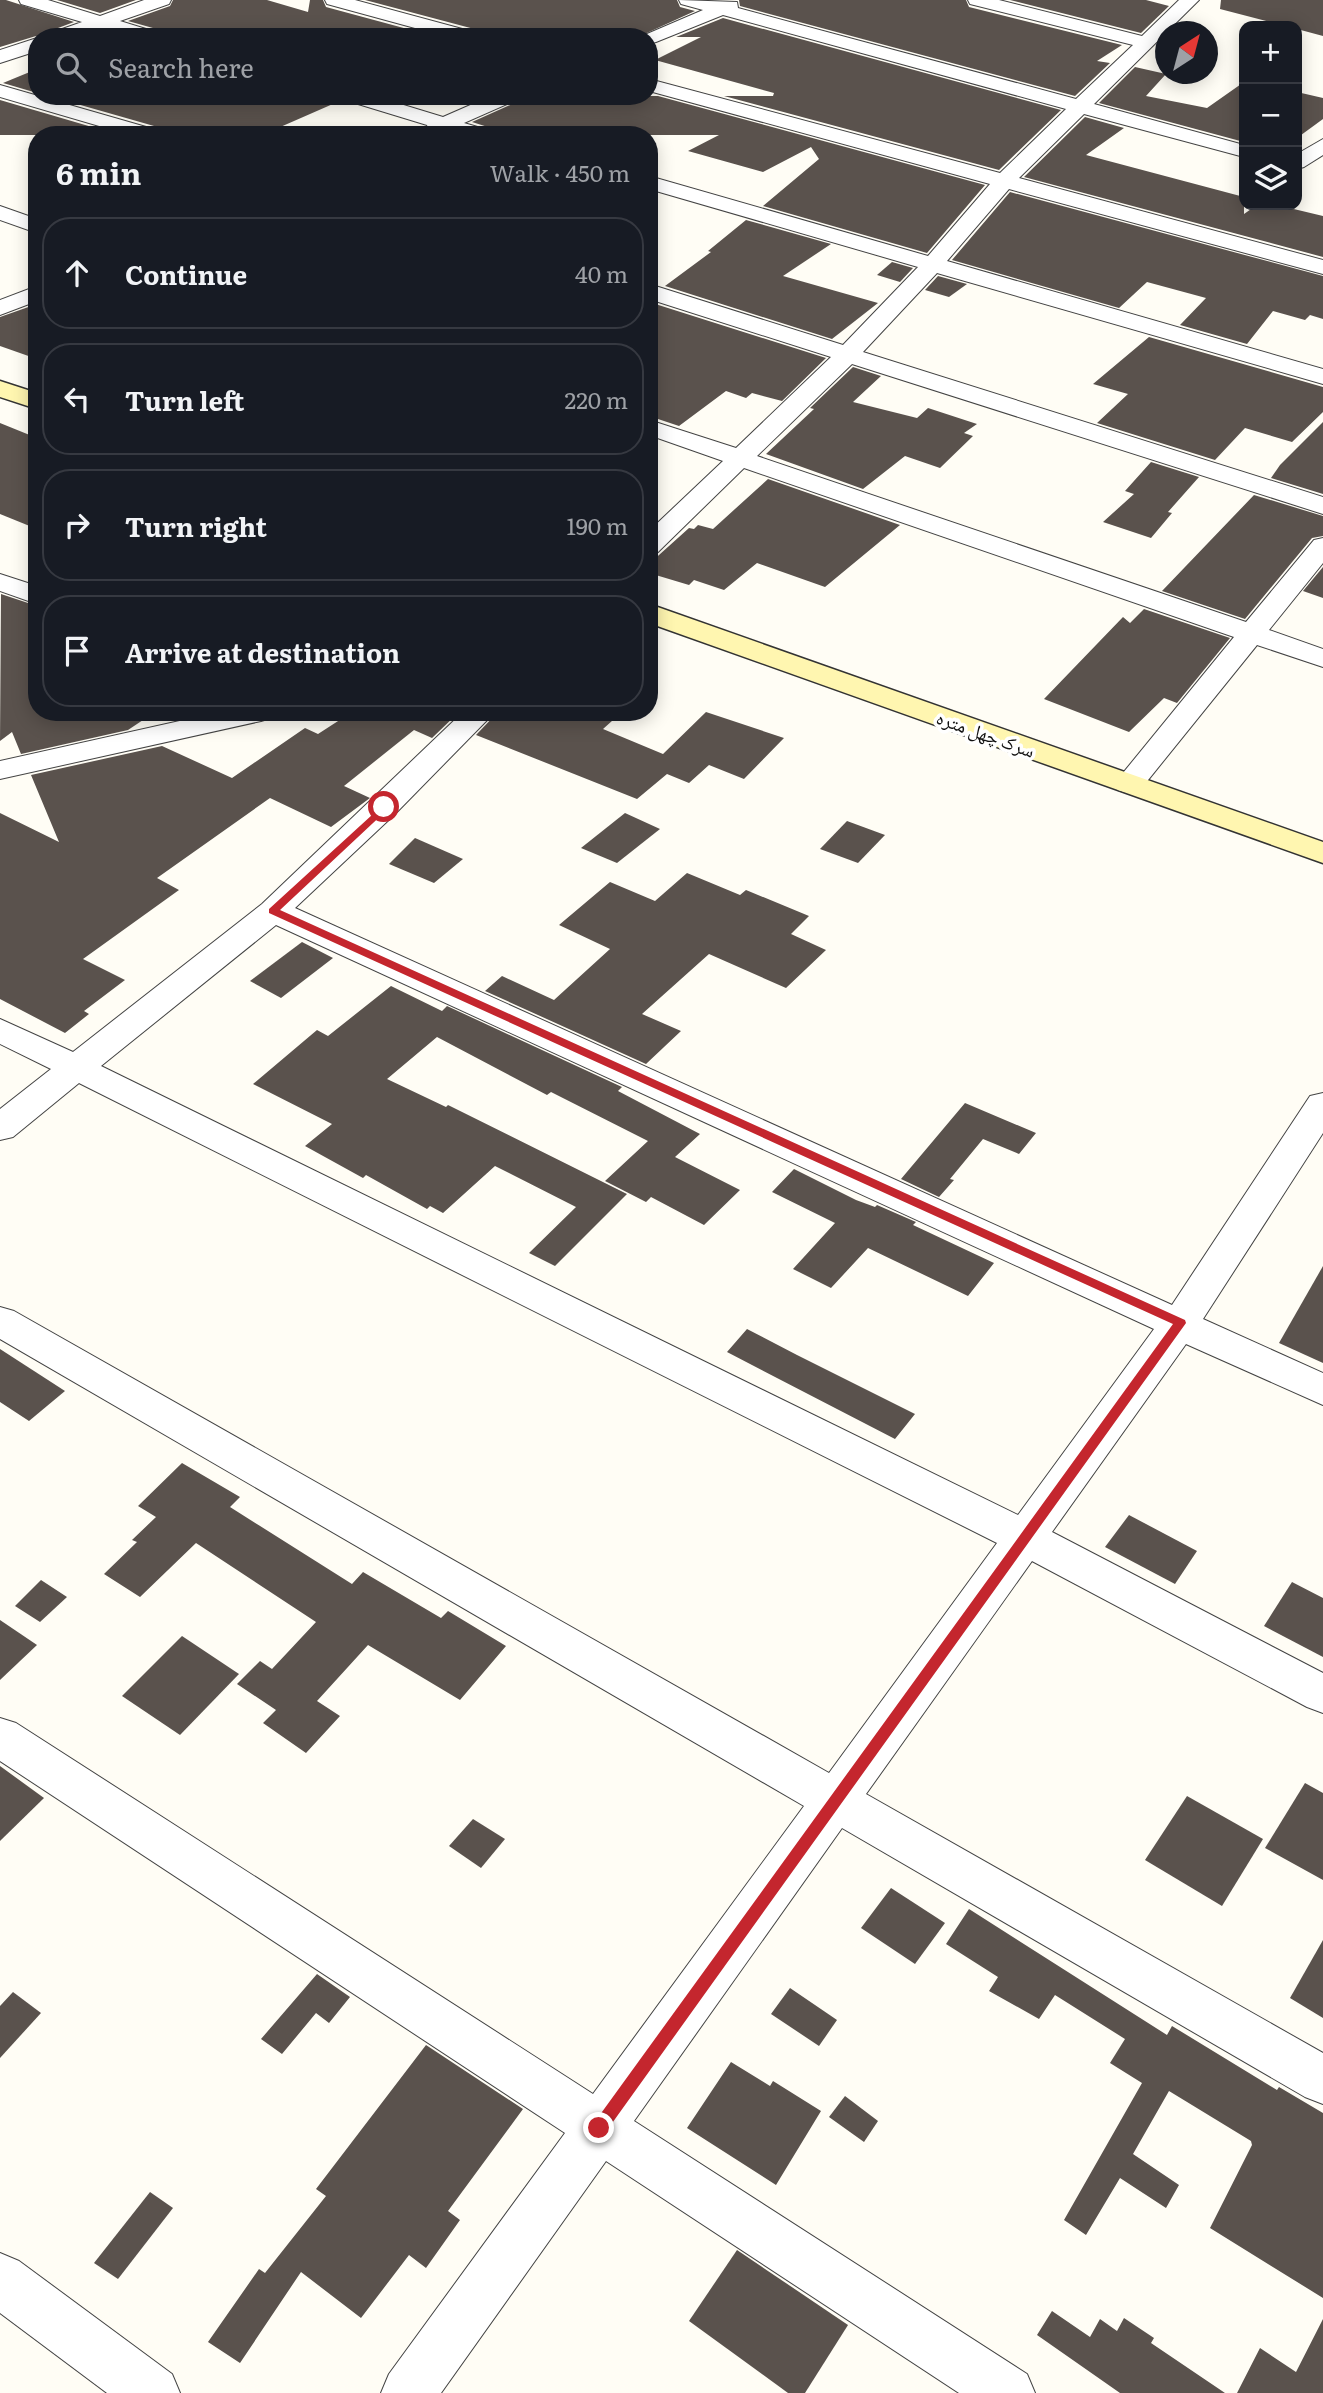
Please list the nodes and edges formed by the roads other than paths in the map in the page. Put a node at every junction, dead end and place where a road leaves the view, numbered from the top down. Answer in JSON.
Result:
{"nodes":[{"id":1,"x":28,"y":0,"type":"edge"},
{"id":2,"x":162,"y":0,"type":"edge"},
{"id":3,"x":334,"y":0,"type":"edge"},
{"id":4,"x":688,"y":0,"type":"edge"},
{"id":5,"x":744,"y":0,"type":"edge"},
{"id":6,"x":977,"y":0,"type":"edge"},
{"id":7,"x":1191,"y":0,"type":"edge"},
{"id":8,"x":721,"y":9,"type":"junction"},
{"id":9,"x":101,"y":22,"type":"junction"},
{"id":10,"x":84,"y":28,"type":"edge"},
{"id":11,"x":121,"y":28,"type":"edge"},
{"id":12,"x":437,"y":28,"type":"edge"},
{"id":13,"x":658,"y":34,"type":"edge"},
{"id":14,"x":1148,"y":43,"type":"junction"},
{"id":15,"x":28,"y":47,"type":"edge"},
{"id":16,"x":0,"y":57,"type":"edge"},
{"id":17,"x":658,"y":87,"type":"edge"},
{"id":18,"x":0,"y":91,"type":"edge"},
{"id":19,"x":28,"y":99,"type":"edge"},
{"id":20,"x":49,"y":105,"type":"edge"},
{"id":21,"x":382,"y":105,"type":"edge"},
{"id":22,"x":488,"y":105,"type":"edge"},
{"id":23,"x":1079,"y":105,"type":"junction"},
{"id":24,"x":445,"y":124,"type":"junction"},
{"id":25,"x":122,"y":126,"type":"edge"},
{"id":26,"x":440,"y":126,"type":"edge"},
{"id":27,"x":452,"y":126,"type":"edge"},
{"id":28,"x":1323,"y":145,"type":"edge"},
{"id":29,"x":1239,"y":150,"type":"edge"},
{"id":30,"x":1302,"y":160,"type":"edge"},
{"id":31,"x":1302,"y":166,"type":"edge"},
{"id":32,"x":1323,"y":173,"type":"edge"},
{"id":33,"x":1005,"y":180,"type":"junction"},
{"id":34,"x":658,"y":185,"type":"edge"},
{"id":35,"x":0,"y":214,"type":"edge"},
{"id":36,"x":28,"y":223,"type":"edge"},
{"id":37,"x":934,"y":263,"type":"junction"},
{"id":38,"x":1323,"y":267,"type":"edge"},
{"id":39,"x":658,"y":294,"type":"edge"},
{"id":40,"x":28,"y":297,"type":"edge"},
{"id":41,"x":0,"y":308,"type":"edge"},
{"id":42,"x":846,"y":356,"type":"junction"},
{"id":43,"x":1323,"y":377,"type":"edge"},
{"id":44,"x":0,"y":389,"type":"edge"},
{"id":45,"x":28,"y":398,"type":"edge"},
{"id":46,"x":658,"y":430,"type":"edge"},
{"id":47,"x":741,"y":457,"type":"junction"},
{"id":48,"x":1323,"y":506,"type":"edge"},
{"id":49,"x":658,"y":537,"type":"edge"},
{"id":50,"x":1323,"y":546,"type":"edge"},
{"id":51,"x":0,"y":582,"type":"edge"},
{"id":52,"x":28,"y":593,"type":"edge"},
{"id":53,"x":658,"y":616,"type":"edge"},
{"id":54,"x":1253,"y":633,"type":"junction"},
{"id":55,"x":1323,"y":657,"type":"edge"},
{"id":56,"x":220,"y":721,"type":"edge"},
{"id":57,"x":471,"y":721,"type":"edge"},
{"id":58,"x":0,"y":770,"type":"edge"},
{"id":59,"x":1129,"y":784,"type":"junction"},
{"id":60,"x":1323,"y":853,"type":"edge"},
{"id":61,"x":273,"y":911,"type":"junction"},
{"id":62,"x":0,"y":1030,"type":"edge"},
{"id":63,"x":78,"y":1069,"type":"junction"},
{"id":64,"x":1323,"y":1106,"type":"edge"},
{"id":65,"x":0,"y":1128,"type":"edge"},
{"id":66,"x":0,"y":1321,"type":"edge"},
{"id":67,"x":1180,"y":1323,"type":"junction"},
{"id":68,"x":1323,"y":1390,"type":"edge"},
{"id":69,"x":1025,"y":1538,"type":"junction"},
{"id":70,"x":1323,"y":1694,"type":"edge"},
{"id":71,"x":0,"y":1737,"type":"edge"},
{"id":72,"x":835,"y":1801,"type":"junction"},
{"id":73,"x":1323,"y":2080,"type":"edge"},
{"id":74,"x":599,"y":2128,"type":"junction"},
{"id":75,"x":0,"y":2280,"type":"edge"},
{"id":76,"x":153,"y":2393,"type":"edge"},
{"id":77,"x":408,"y":2393,"type":"edge"},
{"id":78,"x":1008,"y":2393,"type":"edge"}],
"edges":[{"from":1,"to":9,"type":"street"},
{"from":2,"to":9,"type":"street"},
{"from":3,"to":12,"type":"street"},
{"from":4,"to":8,"type":"street"},
{"from":5,"to":8,"type":"street"},
{"from":6,"to":14,"type":"street"},
{"from":7,"to":14,"type":"street"},
{"from":8,"to":13,"type":"street"},
{"from":8,"to":23,"type":"street"},
{"from":9,"to":10,"type":"street"},
{"from":9,"to":11,"type":"street"},
{"from":14,"to":23,"type":"street"},
{"from":15,"to":16,"type":"street"},
{"from":17,"to":33,"type":"street"},
{"from":18,"to":19,"type":"street"},
{"from":20,"to":25,"type":"street"},
{"from":21,"to":24,"type":"street"},
{"from":22,"to":24,"type":"street"},
{"from":23,"to":29,"type":"street"},
{"from":23,"to":33,"type":"street"},
{"from":24,"to":26,"type":"street"},
{"from":24,"to":27,"type":"street"},
{"from":28,"to":30,"type":"street"},
{"from":31,"to":32,"type":"street"},
{"from":33,"to":37,"type":"street"},
{"from":33,"to":38,"type":"street"},
{"from":34,"to":37,"type":"street"},
{"from":35,"to":36,"type":"street"},
{"from":37,"to":42,"type":"street"},
{"from":37,"to":43,"type":"street"},
{"from":39,"to":42,"type":"street"},
{"from":40,"to":41,"type":"street"},
{"from":42,"to":47,"type":"street"},
{"from":42,"to":48,"type":"street"},
{"from":44,"to":45,"type":"street"},
{"from":46,"to":47,"type":"street"},
{"from":47,"to":49,"type":"street"},
{"from":47,"to":54,"type":"street"},
{"from":50,"to":54,"type":"street"},
{"from":51,"to":52,"type":"street"},
{"from":53,"to":59,"type":"street","name":"سرک چهل متره"},
{"from":54,"to":55,"type":"street"},
{"from":54,"to":59,"type":"street"},
{"from":56,"to":58,"type":"street"},
{"from":57,"to":61,"type":"street"},
{"from":59,"to":60,"type":"street","name":"سرک چهل متره"},
{"from":61,"to":63,"type":"street"},
{"from":61,"to":67,"type":"street"},
{"from":62,"to":63,"type":"street"},
{"from":63,"to":65,"type":"street"},
{"from":63,"to":69,"type":"street"},
{"from":64,"to":67,"type":"street"},
{"from":66,"to":72,"type":"street"},
{"from":67,"to":68,"type":"street"},
{"from":67,"to":69,"type":"street"},
{"from":69,"to":70,"type":"street"},
{"from":69,"to":72,"type":"street"},
{"from":71,"to":74,"type":"street"},
{"from":72,"to":73,"type":"street"},
{"from":72,"to":74,"type":"street"},
{"from":74,"to":77,"type":"street"},
{"from":74,"to":78,"type":"street"},
{"from":75,"to":76,"type":"street"}]}
